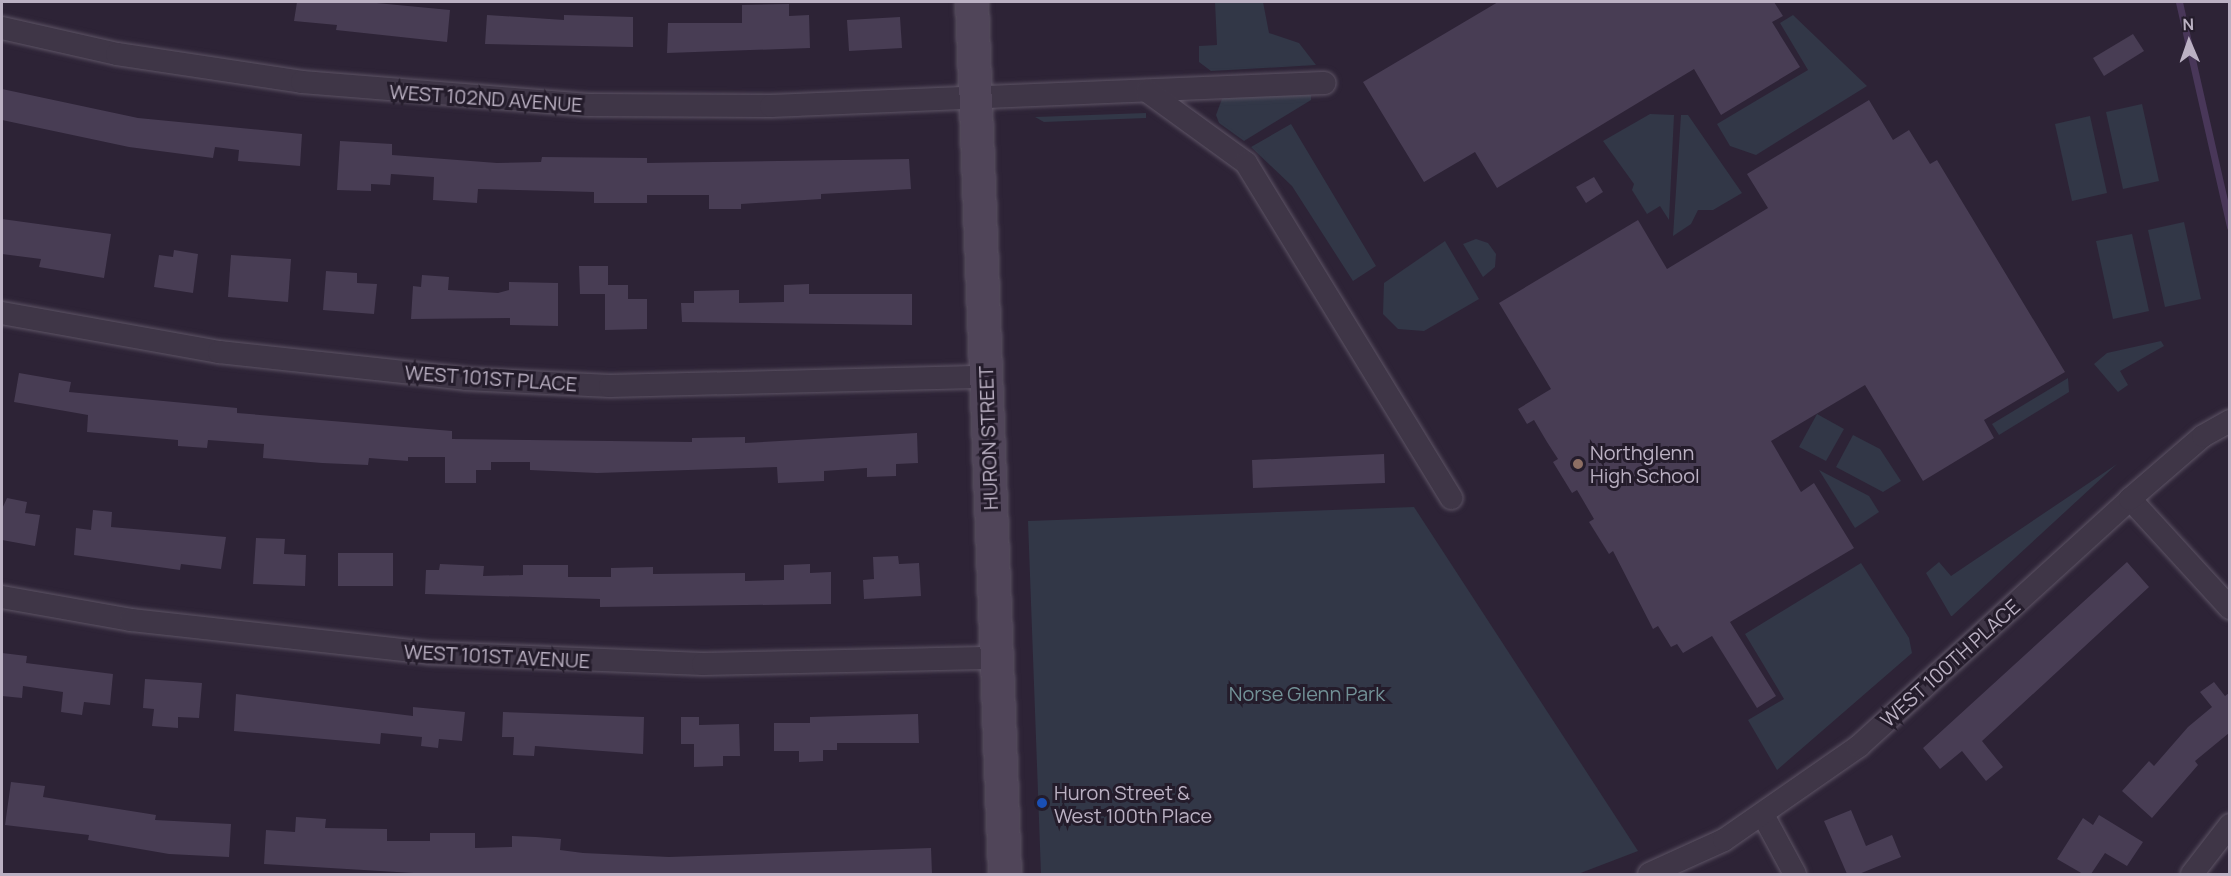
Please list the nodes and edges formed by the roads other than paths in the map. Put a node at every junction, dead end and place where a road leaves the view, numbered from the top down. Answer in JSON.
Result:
{"nodes":[{"id":1,"x":972,"y":2,"type":"edge"},
{"id":2,"x":2,"y":28,"type":"edge"},
{"id":3,"x":1325,"y":83,"type":"dead end"},
{"id":4,"x":1147,"y":91,"type":"junction"},
{"id":5,"x":975,"y":99,"type":"junction"},
{"id":6,"x":2,"y":313,"type":"edge"},
{"id":7,"x":986,"y":377,"type":"junction"},
{"id":8,"x":2229,"y":421,"type":"edge"},
{"id":9,"x":1450,"y":498,"type":"dead end"},
{"id":10,"x":2130,"y":499,"type":"junction"},
{"id":11,"x":2,"y":597,"type":"edge"},
{"id":12,"x":2229,"y":608,"type":"edge"},
{"id":13,"x":997,"y":658,"type":"junction"},
{"id":14,"x":1763,"y":815,"type":"junction"},
{"id":15,"x":2229,"y":825,"type":"edge"},
{"id":16,"x":1005,"y":874,"type":"edge"},
{"id":17,"x":1649,"y":874,"type":"edge"},
{"id":18,"x":1795,"y":874,"type":"edge"},
{"id":19,"x":2192,"y":874,"type":"edge"}],
"edges":[{"from":1,"to":5,"type":"main road","name":"HURON STREET"},
{"from":2,"to":5,"type":"street","name":"WEST 102ND AVENUE"},
{"from":3,"to":4,"type":"street","name":"WEST 102ND AVENUE"},
{"from":4,"to":5,"type":"street","name":"WEST 102ND AVENUE"},
{"from":4,"to":9,"type":"street"},
{"from":5,"to":7,"type":"main road","name":"HURON STREET"},
{"from":6,"to":7,"type":"street","name":"WEST 101ST PLACE"},
{"from":7,"to":13,"type":"main road","name":"HURON STREET"},
{"from":8,"to":10,"type":"street","name":"WEST 100TH PLACE"},
{"from":10,"to":12,"type":"street"},
{"from":10,"to":14,"type":"street","name":"WEST 100TH PLACE"},
{"from":11,"to":13,"type":"street","name":"WEST 101ST AVENUE"},
{"from":13,"to":16,"type":"main road","name":"HURON STREET"},
{"from":14,"to":17,"type":"street","name":"WEST 100TH PLACE"},
{"from":14,"to":18,"type":"street"},
{"from":15,"to":19,"type":"street"}]}
